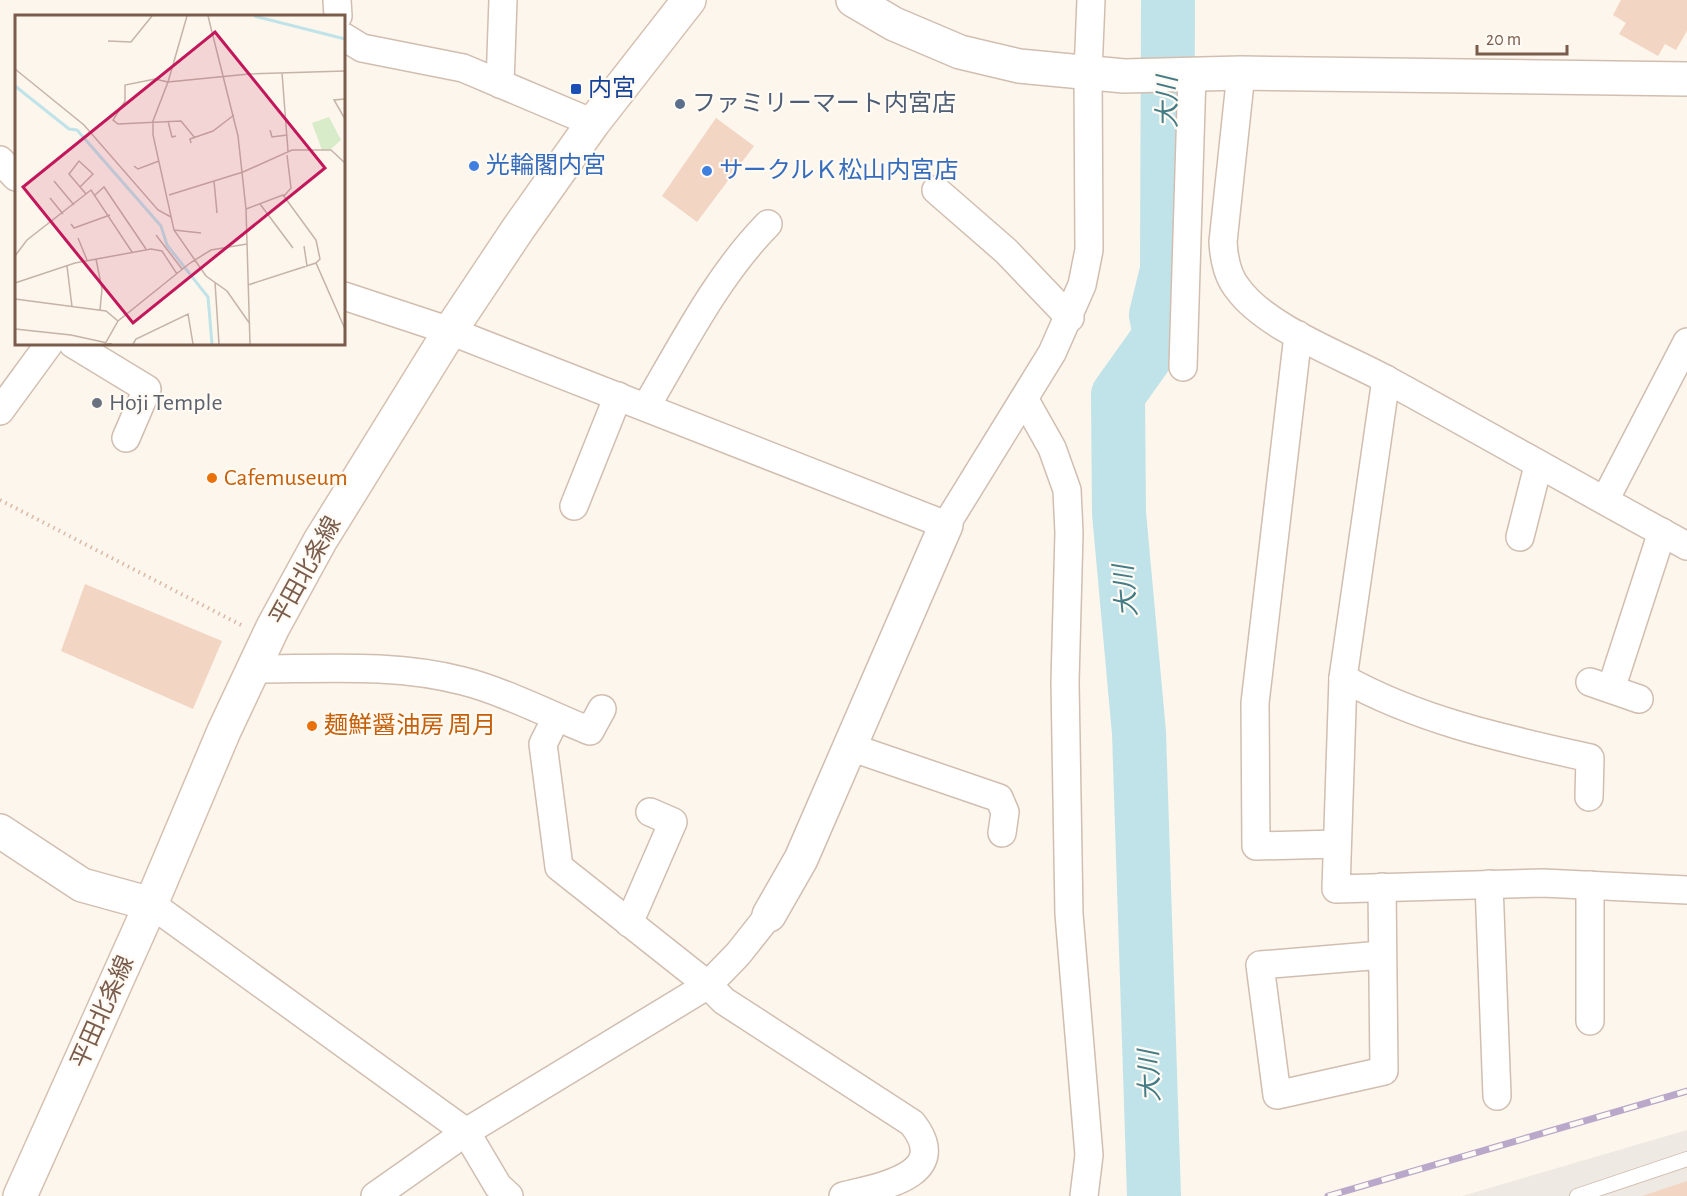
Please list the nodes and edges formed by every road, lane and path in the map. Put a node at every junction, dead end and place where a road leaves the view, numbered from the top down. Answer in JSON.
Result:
{"nodes":[{"id":1,"x":337,"y":0,"type":"edge"},
{"id":2,"x":503,"y":0,"type":"edge"},
{"id":3,"x":689,"y":0,"type":"edge"},
{"id":4,"x":853,"y":0,"type":"edge"},
{"id":5,"x":1091,"y":0,"type":"edge"},
{"id":6,"x":338,"y":15,"type":"edge"},
{"id":7,"x":345,"y":38,"type":"edge"},
{"id":8,"x":1088,"y":72,"type":"junction"},
{"id":9,"x":1241,"y":73,"type":"junction"},
{"id":10,"x":1187,"y":74,"type":"junction"},
{"id":11,"x":1687,"y":79,"type":"edge"},
{"id":12,"x":500,"y":84,"type":"junction"},
{"id":13,"x":593,"y":123,"type":"junction"},
{"id":14,"x":0,"y":160,"type":"edge"},
{"id":15,"x":15,"y":176,"type":"edge"},
{"id":16,"x":936,"y":190,"type":"dead end"},
{"id":17,"x":768,"y":224,"type":"dead end"},
{"id":18,"x":345,"y":296,"type":"edge"},
{"id":19,"x":1070,"y":318,"type":"junction"},
{"id":20,"x":450,"y":331,"type":"junction"},
{"id":21,"x":1298,"y":335,"type":"junction"},
{"id":22,"x":1687,"y":342,"type":"edge"},
{"id":23,"x":48,"y":345,"type":"edge"},
{"id":24,"x":75,"y":345,"type":"edge"},
{"id":25,"x":1183,"y":367,"type":"dead end"},
{"id":26,"x":1386,"y":379,"type":"junction"},
{"id":27,"x":618,"y":396,"type":"junction"},
{"id":28,"x":1024,"y":400,"type":"junction"},
{"id":29,"x":646,"y":407,"type":"junction"},
{"id":30,"x":0,"y":411,"type":"edge"},
{"id":31,"x":126,"y":438,"type":"dead end"},
{"id":32,"x":1538,"y":466,"type":"junction"},
{"id":33,"x":0,"y":500,"type":"edge"},
{"id":34,"x":1605,"y":500,"type":"junction"},
{"id":35,"x":574,"y":506,"type":"dead end"},
{"id":36,"x":946,"y":525,"type":"junction"},
{"id":37,"x":1662,"y":532,"type":"junction"},
{"id":38,"x":1520,"y":537,"type":"dead end"},
{"id":39,"x":1687,"y":546,"type":"edge"},
{"id":40,"x":268,"y":639,"type":"junction"},
{"id":41,"x":254,"y":669,"type":"junction"},
{"id":42,"x":1343,"y":678,"type":"junction"},
{"id":43,"x":1639,"y":699,"type":"dead end"},
{"id":44,"x":602,"y":710,"type":"dead end"},
{"id":45,"x":556,"y":718,"type":"junction"},
{"id":46,"x":850,"y":747,"type":"junction"},
{"id":47,"x":1589,"y":797,"type":"dead end"},
{"id":48,"x":650,"y":812,"type":"dead end"},
{"id":49,"x":0,"y":831,"type":"edge"},
{"id":50,"x":1002,"y":833,"type":"dead end"},
{"id":51,"x":1337,"y":844,"type":"junction"},
{"id":52,"x":1489,"y":884,"type":"junction"},
{"id":53,"x":1590,"y":885,"type":"junction"},
{"id":54,"x":1382,"y":887,"type":"junction"},
{"id":55,"x":1687,"y":890,"type":"edge"},
{"id":56,"x":151,"y":904,"type":"junction"},
{"id":57,"x":770,"y":915,"type":"joint"},
{"id":58,"x":629,"y":923,"type":"junction"},
{"id":59,"x":1382,"y":955,"type":"junction"},
{"id":60,"x":708,"y":985,"type":"junction"},
{"id":61,"x":1590,"y":1021,"type":"dead end"},
{"id":62,"x":1497,"y":1096,"type":"dead end"},
{"id":63,"x":466,"y":1132,"type":"junction"},
{"id":64,"x":1687,"y":1159,"type":"edge"},
{"id":65,"x":20,"y":1196,"type":"edge"},
{"id":66,"x":375,"y":1196,"type":"edge"},
{"id":67,"x":509,"y":1196,"type":"edge"},
{"id":68,"x":843,"y":1196,"type":"edge"},
{"id":69,"x":1084,"y":1196,"type":"edge"},
{"id":70,"x":1577,"y":1196,"type":"edge"}],
"edges":[{"from":1,"to":6,"type":"street"},
{"from":2,"to":12,"type":"street"},
{"from":3,"to":13,"type":"street","name":"平田北条線"},
{"from":4,"to":8,"type":"street"},
{"from":5,"to":8,"type":"street"},
{"from":7,"to":12,"type":"street"},
{"from":8,"to":10,"type":"street"},
{"from":8,"to":19,"type":"street"},
{"from":9,"to":10,"type":"street"},
{"from":9,"to":11,"type":"street"},
{"from":9,"to":21,"type":"street"},
{"from":10,"to":25,"type":"street"},
{"from":12,"to":13,"type":"street"},
{"from":13,"to":20,"type":"street","name":"平田北条線"},
{"from":14,"to":15,"type":"street"},
{"from":16,"to":19,"type":"street"},
{"from":17,"to":29,"type":"street"},
{"from":18,"to":20,"type":"street"},
{"from":19,"to":28,"type":"street"},
{"from":20,"to":27,"type":"street"},
{"from":20,"to":40,"type":"street","name":"平田北条線"},
{"from":21,"to":26,"type":"street"},
{"from":21,"to":51,"type":"street"},
{"from":22,"to":34,"type":"street"},
{"from":23,"to":30,"type":"street"},
{"from":24,"to":31,"type":"street"},
{"from":26,"to":32,"type":"street"},
{"from":26,"to":42,"type":"street"},
{"from":27,"to":29,"type":"street"},
{"from":27,"to":35,"type":"street"},
{"from":28,"to":36,"type":"street"},
{"from":28,"to":69,"type":"street"},
{"from":29,"to":36,"type":"street"},
{"from":32,"to":34,"type":"street"},
{"from":32,"to":38,"type":"street"},
{"from":33,"to":40,"type":"path"},
{"from":34,"to":37,"type":"street"},
{"from":36,"to":46,"type":"street"},
{"from":37,"to":39,"type":"street"},
{"from":37,"to":43,"type":"street"},
{"from":40,"to":41,"type":"street","name":"平田北条線"},
{"from":41,"to":45,"type":"street"},
{"from":41,"to":56,"type":"street","name":"平田北条線"},
{"from":42,"to":47,"type":"street"},
{"from":42,"to":51,"type":"street"},
{"from":44,"to":45,"type":"street"},
{"from":45,"to":58,"type":"street"},
{"from":46,"to":50,"type":"street"},
{"from":46,"to":57,"type":"street"},
{"from":48,"to":58,"type":"street"},
{"from":49,"to":56,"type":"street"},
{"from":51,"to":54,"type":"street"},
{"from":52,"to":53,"type":"street"},
{"from":52,"to":54,"type":"street"},
{"from":52,"to":62,"type":"street"},
{"from":53,"to":55,"type":"street"},
{"from":53,"to":61,"type":"street"},
{"from":54,"to":59,"type":"street"},
{"from":56,"to":63,"type":"street"},
{"from":56,"to":65,"type":"street","name":"平田北条線"},
{"from":57,"to":60,"type":"street"},
{"from":58,"to":60,"type":"street"},
{"from":59,"to":59,"type":"street"},
{"from":60,"to":63,"type":"street"},
{"from":60,"to":68,"type":"street"},
{"from":63,"to":66,"type":"street"},
{"from":63,"to":67,"type":"street"},
{"from":64,"to":70,"type":"lane"}]}
